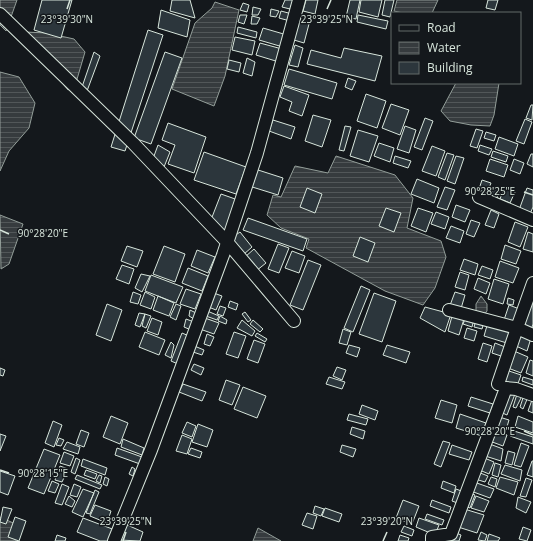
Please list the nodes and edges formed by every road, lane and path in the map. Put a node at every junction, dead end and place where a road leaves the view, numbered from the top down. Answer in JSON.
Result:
{"nodes":[{"id":1,"x":299,"y":0,"type":"edge"},
{"id":2,"x":0,"y":14,"type":"edge"},
{"id":3,"x":478,"y":197,"type":"dead end"},
{"id":4,"x":533,"y":220,"type":"edge"},
{"id":5,"x":227,"y":242,"type":"junction"},
{"id":6,"x":533,"y":283,"type":"edge"},
{"id":7,"x":449,"y":310,"type":"dead end"},
{"id":8,"x":294,"y":321,"type":"dead end"},
{"id":9,"x":517,"y":328,"type":"junction"},
{"id":10,"x":533,"y":335,"type":"edge"},
{"id":11,"x":498,"y":384,"type":"dead end"},
{"id":12,"x":533,"y":395,"type":"edge"},
{"id":13,"x":114,"y":541,"type":"edge"},
{"id":14,"x":432,"y":541,"type":"edge"}],
"edges":[{"from":1,"to":5,"type":"street"},
{"from":2,"to":5,"type":"street"},
{"from":3,"to":4,"type":"street"},
{"from":5,"to":8,"type":"street"},
{"from":5,"to":13,"type":"street"},
{"from":6,"to":9,"type":"street"},
{"from":7,"to":9,"type":"street"},
{"from":9,"to":10,"type":"street"},
{"from":9,"to":11,"type":"street"},
{"from":12,"to":14,"type":"street"}]}
